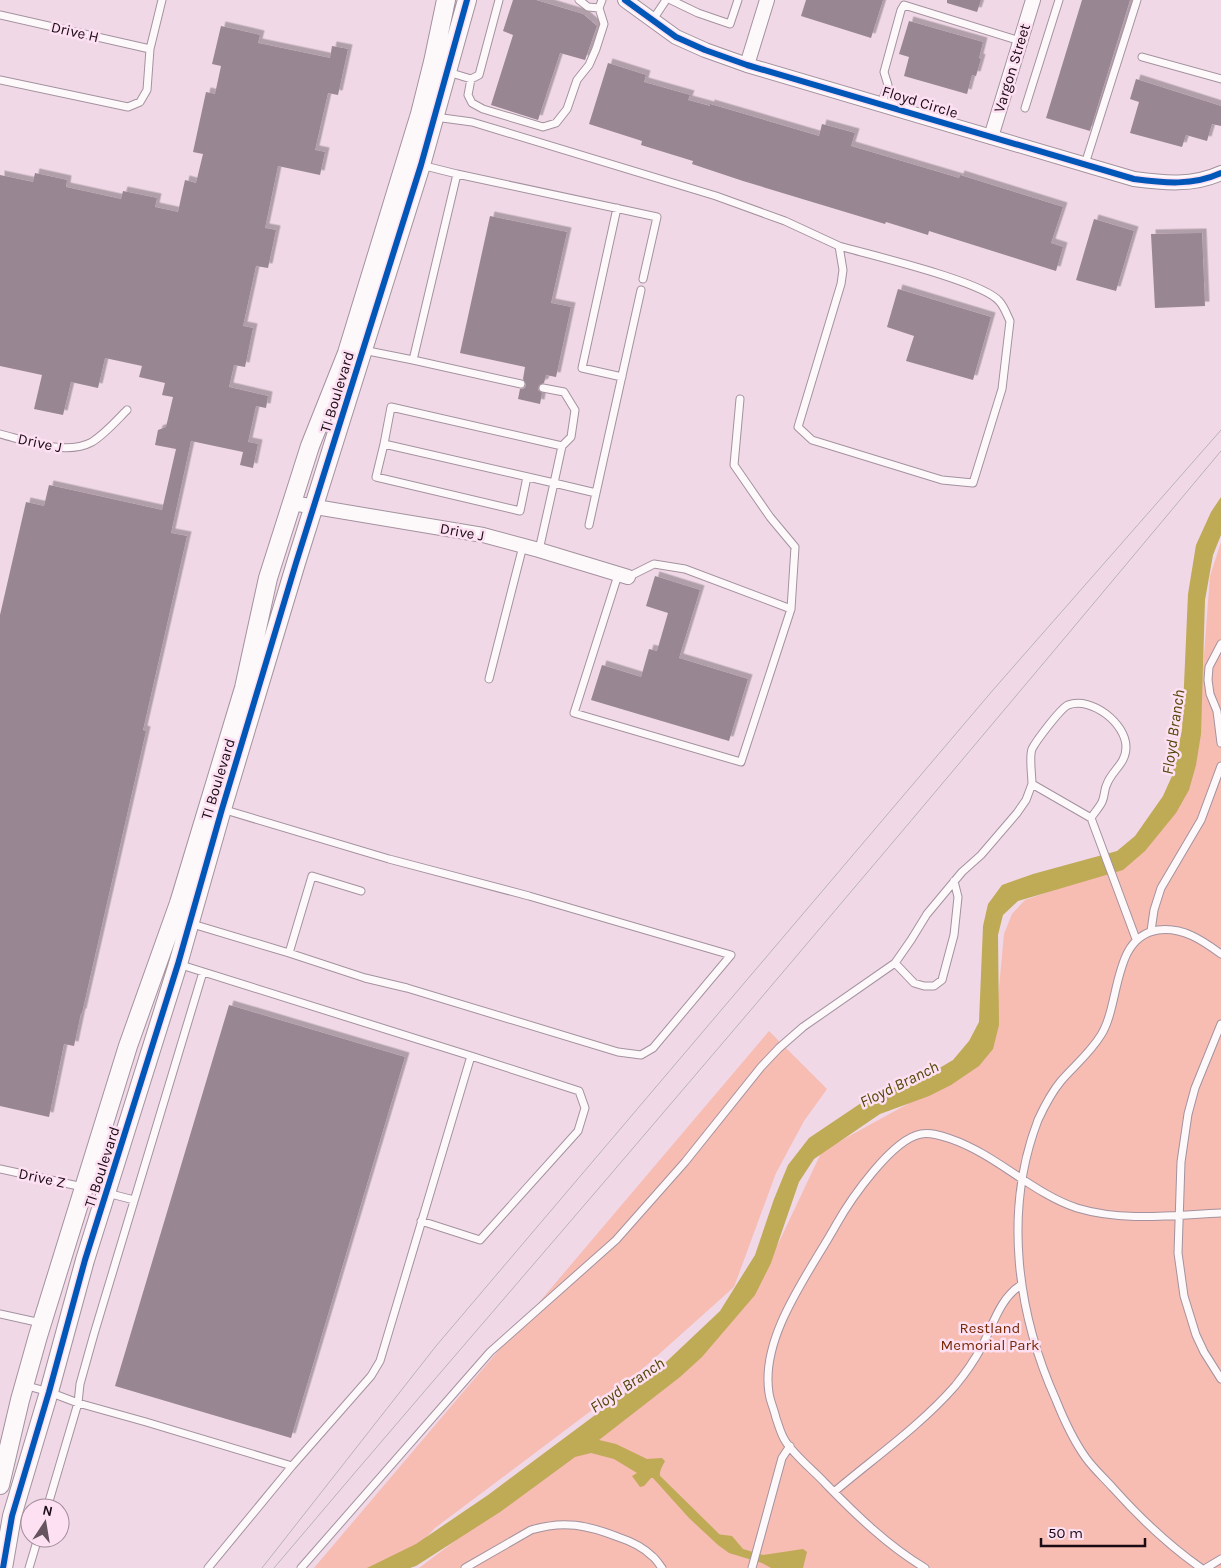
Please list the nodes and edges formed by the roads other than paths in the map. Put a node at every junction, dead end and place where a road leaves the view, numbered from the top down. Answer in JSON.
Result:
{"nodes":[{"id":1,"x":162,"y":0,"type":"edge"},
{"id":2,"x":446,"y":0,"type":"edge"},
{"id":3,"x":467,"y":0,"type":"edge"},
{"id":4,"x":499,"y":0,"type":"edge"},
{"id":5,"x":580,"y":0,"type":"edge"},
{"id":6,"x":602,"y":0,"type":"edge"},
{"id":7,"x":625,"y":0,"type":"edge"},
{"id":8,"x":666,"y":0,"type":"edge"},
{"id":9,"x":671,"y":0,"type":"edge"},
{"id":10,"x":738,"y":0,"type":"edge"},
{"id":11,"x":767,"y":0,"type":"edge"},
{"id":12,"x":1032,"y":0,"type":"edge"},
{"id":13,"x":1059,"y":0,"type":"edge"},
{"id":14,"x":1137,"y":0,"type":"edge"},
{"id":15,"x":599,"y":8,"type":"junction"},
{"id":16,"x":0,"y":15,"type":"edge"},
{"id":17,"x":652,"y":21,"type":"junction"},
{"id":18,"x":1020,"y":41,"type":"junction"},
{"id":19,"x":150,"y":49,"type":"junction"},
{"id":20,"x":1142,"y":56,"type":"dead end"},
{"id":21,"x":747,"y":64,"type":"junction"},
{"id":22,"x":448,"y":72,"type":"junction"},
{"id":23,"x":1221,"y":79,"type":"edge"},
{"id":24,"x":0,"y":80,"type":"edge"},
{"id":25,"x":471,"y":80,"type":"junction"},
{"id":26,"x":881,"y":104,"type":"junction"},
{"id":27,"x":1026,"y":108,"type":"dead end"},
{"id":28,"x":427,"y":116,"type":"junction"},
{"id":29,"x":991,"y":137,"type":"junction"},
{"id":30,"x":1084,"y":164,"type":"junction"},
{"id":31,"x":421,"y":165,"type":"junction"},
{"id":32,"x":1221,"y":173,"type":"edge"},
{"id":33,"x":457,"y":174,"type":"junction"},
{"id":34,"x":617,"y":208,"type":"junction"},
{"id":35,"x":839,"y":246,"type":"junction"},
{"id":36,"x":643,"y":279,"type":"dead end"},
{"id":37,"x":641,"y":290,"type":"dead end"},
{"id":38,"x":363,"y":350,"type":"junction"},
{"id":39,"x":413,"y":360,"type":"junction"},
{"id":40,"x":622,"y":377,"type":"junction"},
{"id":41,"x":521,"y":384,"type":"dead end"},
{"id":42,"x":543,"y":388,"type":"dead end"},
{"id":43,"x":740,"y":400,"type":"dead end"},
{"id":44,"x":127,"y":410,"type":"dead end"},
{"id":45,"x":0,"y":434,"type":"edge"},
{"id":46,"x":384,"y":444,"type":"junction"},
{"id":47,"x":562,"y":446,"type":"junction"},
{"id":48,"x":528,"y":477,"type":"junction"},
{"id":49,"x":554,"y":483,"type":"junction"},
{"id":50,"x":596,"y":493,"type":"junction"},
{"id":51,"x":292,"y":503,"type":"junction"},
{"id":52,"x":315,"y":507,"type":"junction"},
{"id":53,"x":589,"y":525,"type":"dead end"},
{"id":54,"x":523,"y":546,"type":"junction"},
{"id":55,"x":539,"y":550,"type":"junction"},
{"id":56,"x":623,"y":576,"type":"junction"},
{"id":57,"x":791,"y":609,"type":"junction"},
{"id":58,"x":1221,"y":644,"type":"edge"},
{"id":59,"x":489,"y":678,"type":"dead end"},
{"id":60,"x":1221,"y":743,"type":"edge"},
{"id":61,"x":1221,"y":766,"type":"edge"},
{"id":62,"x":1032,"y":784,"type":"junction"},
{"id":63,"x":222,"y":809,"type":"junction"},
{"id":64,"x":1091,"y":818,"type":"junction"},
{"id":65,"x":954,"y":881,"type":"junction"},
{"id":66,"x":361,"y":891,"type":"dead end"},
{"id":67,"x":189,"y":923,"type":"junction"},
{"id":68,"x":1151,"y":932,"type":"junction"},
{"id":69,"x":1136,"y":939,"type":"junction"},
{"id":70,"x":290,"y":952,"type":"junction"},
{"id":71,"x":1221,"y":954,"type":"edge"},
{"id":72,"x":895,"y":963,"type":"junction"},
{"id":73,"x":178,"y":964,"type":"junction"},
{"id":74,"x":203,"y":972,"type":"junction"},
{"id":75,"x":1221,"y":1024,"type":"edge"},
{"id":76,"x":471,"y":1056,"type":"junction"},
{"id":77,"x":0,"y":1169,"type":"edge"},
{"id":78,"x":1023,"y":1178,"type":"junction"},
{"id":79,"x":85,"y":1188,"type":"junction"},
{"id":80,"x":107,"y":1193,"type":"junction"},
{"id":81,"x":134,"y":1200,"type":"junction"},
{"id":82,"x":1221,"y":1213,"type":"edge"},
{"id":83,"x":1179,"y":1215,"type":"junction"},
{"id":84,"x":421,"y":1221,"type":"junction"},
{"id":85,"x":1021,"y":1285,"type":"junction"},
{"id":86,"x":0,"y":1316,"type":"edge"},
{"id":87,"x":42,"y":1324,"type":"junction"},
{"id":88,"x":1221,"y":1378,"type":"edge"},
{"id":89,"x":24,"y":1385,"type":"junction"},
{"id":90,"x":49,"y":1392,"type":"junction"},
{"id":91,"x":78,"y":1403,"type":"junction"},
{"id":92,"x":790,"y":1446,"type":"junction"},
{"id":93,"x":292,"y":1466,"type":"junction"},
{"id":94,"x":0,"y":1485,"type":"edge"},
{"id":95,"x":834,"y":1492,"type":"junction"},
{"id":96,"x":50,"y":1498,"type":"edge"},
{"id":97,"x":35,"y":1548,"type":"edge"},
{"id":98,"x":1221,"y":1559,"type":"edge"},
{"id":99,"x":753,"y":1565,"type":"edge"},
{"id":100,"x":3,"y":1568,"type":"edge"},
{"id":101,"x":29,"y":1568,"type":"edge"},
{"id":102,"x":208,"y":1568,"type":"edge"},
{"id":103,"x":300,"y":1568,"type":"edge"},
{"id":104,"x":465,"y":1568,"type":"edge"},
{"id":105,"x":662,"y":1568,"type":"edge"},
{"id":106,"x":925,"y":1568,"type":"edge"},
{"id":107,"x":1201,"y":1568,"type":"edge"},
{"id":108,"x":1206,"y":1568,"type":"edge"}],
"edges":[{"from":1,"to":19,"type":"lane"},
{"from":2,"to":28,"type":"street","name":"TI Boulevard"},
{"from":3,"to":22,"type":"street","name":"TI Boulevard"},
{"from":4,"to":25,"type":"lane"},
{"from":5,"to":15,"type":"lane"},
{"from":6,"to":15,"type":"lane"},
{"from":7,"to":17,"type":"street","name":"Floyd Circle"},
{"from":8,"to":17,"type":"lane"},
{"from":9,"to":10,"type":"lane"},
{"from":11,"to":21,"type":"street"},
{"from":12,"to":18,"type":"street","name":"Vargon Street"},
{"from":13,"to":27,"type":"lane"},
{"from":14,"to":30,"type":"lane"},
{"from":15,"to":25,"type":"lane"},
{"from":16,"to":19,"type":"lane","name":"Drive H"},
{"from":17,"to":21,"type":"street","name":"Floyd Circle"},
{"from":18,"to":26,"type":"lane"},
{"from":18,"to":29,"type":"street","name":"Vargon Street"},
{"from":19,"to":24,"type":"lane"},
{"from":20,"to":23,"type":"lane"},
{"from":21,"to":26,"type":"street","name":"Floyd Circle"},
{"from":22,"to":25,"type":"lane"},
{"from":22,"to":28,"type":"street","name":"TI Boulevard"},
{"from":26,"to":29,"type":"street","name":"Floyd Circle"},
{"from":28,"to":31,"type":"street","name":"TI Boulevard"},
{"from":28,"to":35,"type":"lane"},
{"from":28,"to":51,"type":"street","name":"TI Boulevard"},
{"from":29,"to":30,"type":"street","name":"Floyd Circle"},
{"from":30,"to":32,"type":"street","name":"Floyd Circle"},
{"from":31,"to":33,"type":"lane"},
{"from":31,"to":38,"type":"street","name":"TI Boulevard"},
{"from":33,"to":34,"type":"lane"},
{"from":33,"to":39,"type":"lane"},
{"from":34,"to":36,"type":"lane"},
{"from":34,"to":40,"type":"lane"},
{"from":35,"to":35,"type":"lane"},
{"from":37,"to":40,"type":"lane"},
{"from":38,"to":39,"type":"lane"},
{"from":38,"to":52,"type":"street","name":"TI Boulevard"},
{"from":39,"to":41,"type":"lane"},
{"from":40,"to":50,"type":"lane"},
{"from":42,"to":47,"type":"lane"},
{"from":43,"to":57,"type":"lane"},
{"from":44,"to":45,"type":"lane","name":"Drive J"},
{"from":46,"to":47,"type":"lane"},
{"from":46,"to":48,"type":"lane"},
{"from":46,"to":48,"type":"lane"},
{"from":47,"to":49,"type":"lane"},
{"from":48,"to":49,"type":"lane"},
{"from":49,"to":50,"type":"lane"},
{"from":49,"to":55,"type":"lane"},
{"from":50,"to":53,"type":"lane"},
{"from":51,"to":52,"type":"street","name":"Drive J"},
{"from":51,"to":79,"type":"street","name":"TI Boulevard"},
{"from":52,"to":54,"type":"street","name":"Drive J"},
{"from":52,"to":63,"type":"street","name":"TI Boulevard"},
{"from":54,"to":55,"type":"street","name":"Drive J"},
{"from":54,"to":59,"type":"lane"},
{"from":55,"to":56,"type":"street","name":"Drive J"},
{"from":56,"to":57,"type":"lane"},
{"from":56,"to":57,"type":"lane"},
{"from":58,"to":60,"type":"lane"},
{"from":61,"to":68,"type":"lane"},
{"from":62,"to":64,"type":"lane"},
{"from":62,"to":64,"type":"lane"},
{"from":62,"to":65,"type":"lane"},
{"from":63,"to":67,"type":"street","name":"TI Boulevard"},
{"from":63,"to":70,"type":"lane"},
{"from":64,"to":69,"type":"lane"},
{"from":65,"to":72,"type":"lane"},
{"from":65,"to":72,"type":"lane"},
{"from":66,"to":70,"type":"lane"},
{"from":67,"to":70,"type":"lane"},
{"from":67,"to":73,"type":"street","name":"TI Boulevard"},
{"from":68,"to":69,"type":"lane"},
{"from":68,"to":71,"type":"lane"},
{"from":69,"to":78,"type":"lane"},
{"from":72,"to":103,"type":"lane"},
{"from":73,"to":74,"type":"lane"},
{"from":73,"to":80,"type":"street","name":"TI Boulevard"},
{"from":74,"to":76,"type":"lane"},
{"from":74,"to":81,"type":"lane"},
{"from":75,"to":83,"type":"lane"},
{"from":76,"to":84,"type":"lane"},
{"from":76,"to":84,"type":"lane"},
{"from":77,"to":79,"type":"lane","name":"Drive Z"},
{"from":78,"to":83,"type":"lane"},
{"from":78,"to":85,"type":"lane"},
{"from":78,"to":92,"type":"lane"},
{"from":79,"to":80,"type":"street"},
{"from":79,"to":87,"type":"street","name":"TI Boulevard"},
{"from":80,"to":81,"type":"lane"},
{"from":80,"to":90,"type":"street","name":"TI Boulevard"},
{"from":81,"to":91,"type":"lane"},
{"from":82,"to":83,"type":"lane"},
{"from":83,"to":88,"type":"lane"},
{"from":84,"to":93,"type":"lane"},
{"from":85,"to":95,"type":"lane"},
{"from":85,"to":107,"type":"lane"},
{"from":86,"to":87,"type":"lane"},
{"from":87,"to":89,"type":"street","name":"TI Boulevard"},
{"from":89,"to":90,"type":"lane"},
{"from":89,"to":94,"type":"street","name":"TI Boulevard"},
{"from":90,"to":91,"type":"lane"},
{"from":90,"to":100,"type":"street","name":"TI Boulevard"},
{"from":91,"to":93,"type":"lane"},
{"from":91,"to":96,"type":"lane"},
{"from":92,"to":95,"type":"lane"},
{"from":92,"to":99,"type":"lane"},
{"from":93,"to":102,"type":"lane"},
{"from":95,"to":106,"type":"lane"},
{"from":97,"to":101,"type":"lane"},
{"from":98,"to":108,"type":"lane"},
{"from":104,"to":105,"type":"lane"}]}
